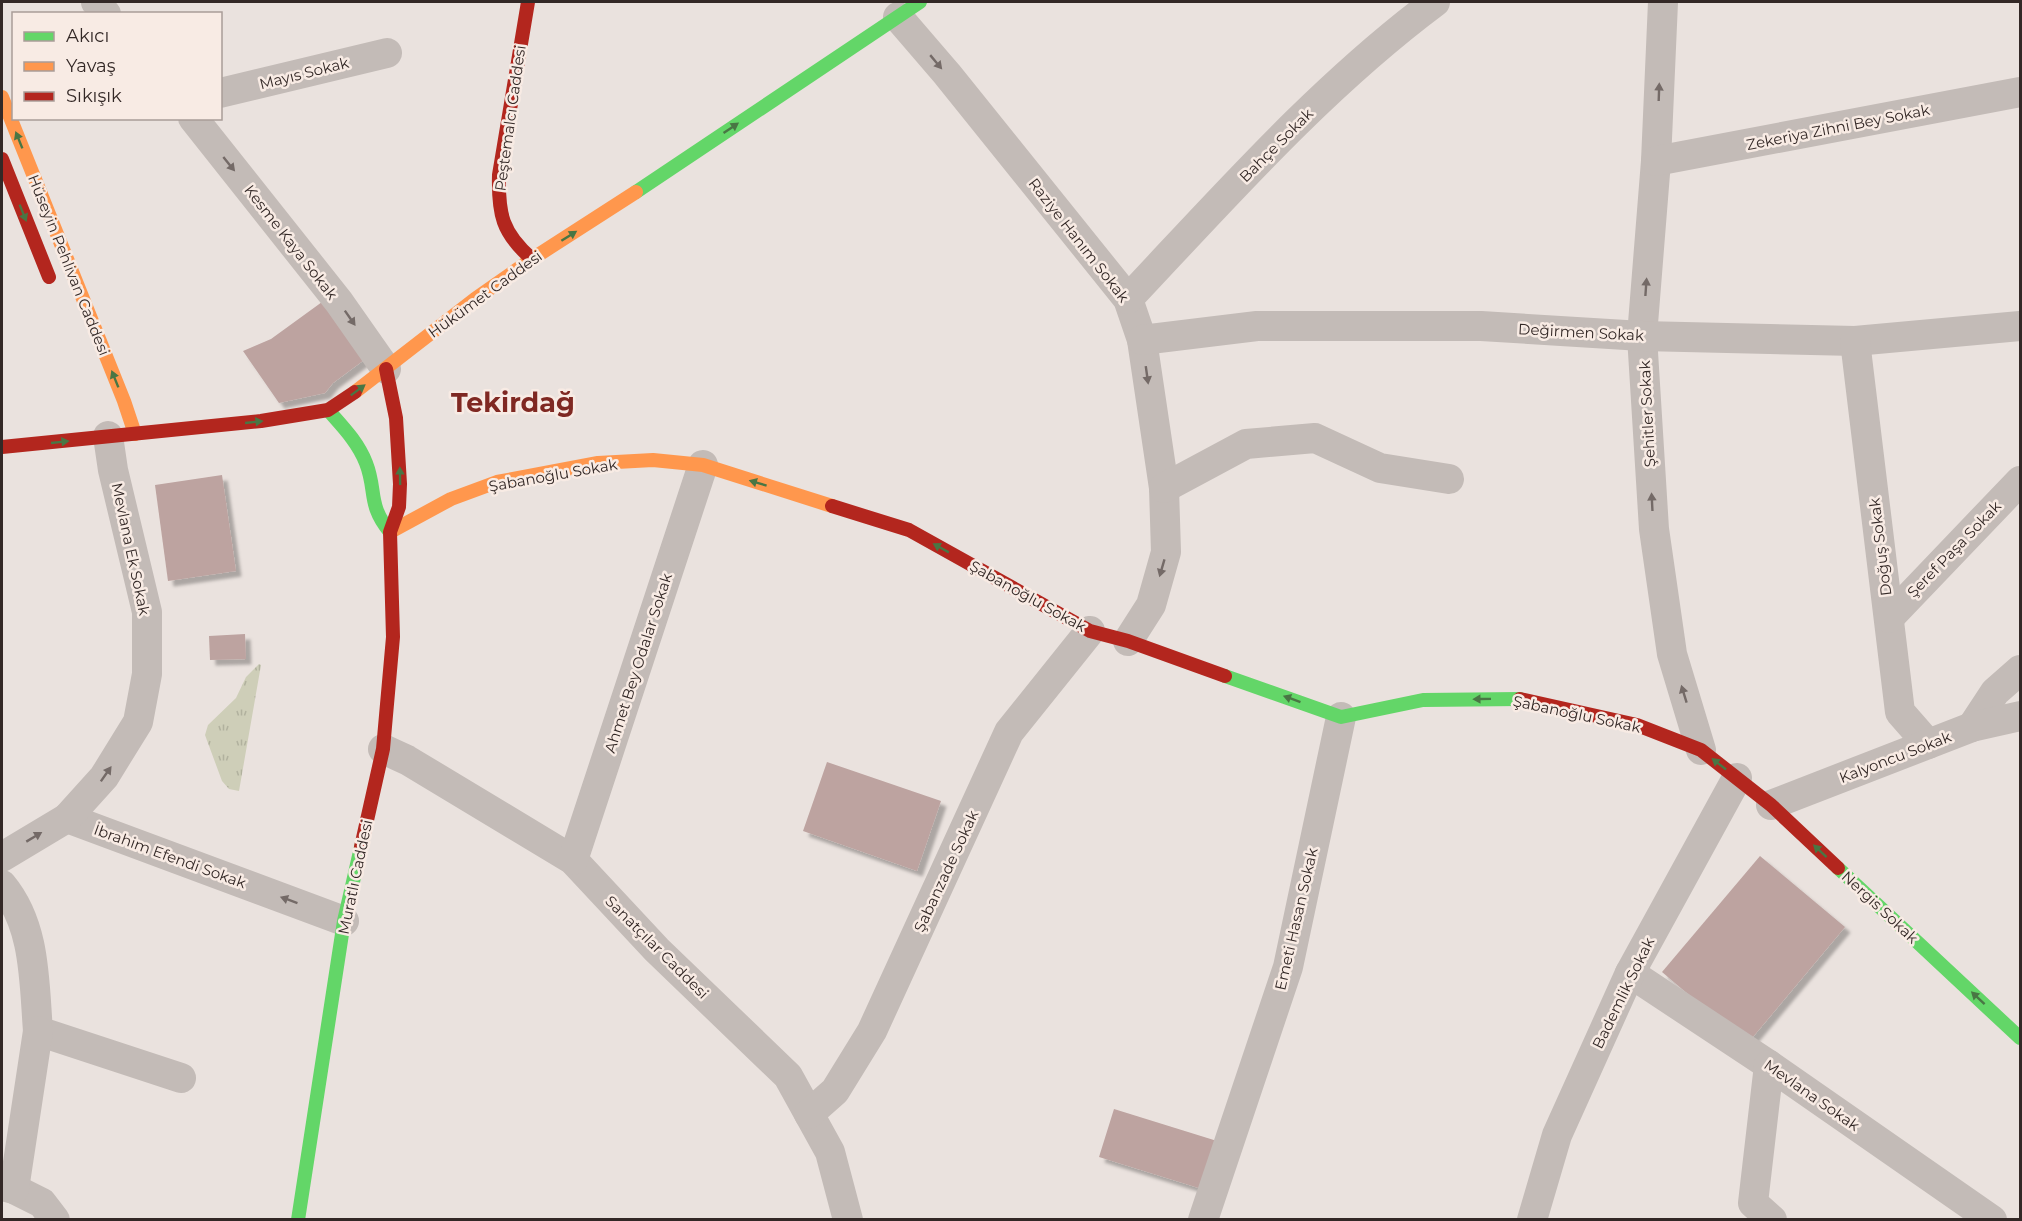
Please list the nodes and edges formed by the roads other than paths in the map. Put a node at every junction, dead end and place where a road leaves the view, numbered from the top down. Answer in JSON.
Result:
{"nodes":[{"id":1,"x":528,"y":2,"type":"edge"},
{"id":2,"x":1435,"y":2,"type":"edge"},
{"id":3,"x":1663,"y":2,"type":"edge"},
{"id":4,"x":909,"y":9,"type":"edge"},
{"id":5,"x":387,"y":53,"type":"dead end"},
{"id":6,"x":2020,"y":92,"type":"edge"},
{"id":7,"x":222,"y":93,"type":"edge"},
{"id":8,"x":2,"y":97,"type":"edge"},
{"id":9,"x":195,"y":120,"type":"edge"},
{"id":10,"x":2,"y":159,"type":"edge"},
{"id":11,"x":1656,"y":161,"type":"junction"},
{"id":12,"x":532,"y":259,"type":"junction"},
{"id":13,"x":54,"y":289,"type":"dead end"},
{"id":14,"x":1128,"y":299,"type":"junction"},
{"id":15,"x":2020,"y":326,"type":"edge"},
{"id":16,"x":1642,"y":336,"type":"junction"},
{"id":17,"x":1142,"y":340,"type":"junction"},
{"id":18,"x":1855,"y":340,"type":"junction"},
{"id":19,"x":386,"y":369,"type":"junction"},
{"id":20,"x":328,"y":410,"type":"junction"},
{"id":21,"x":116,"y":431,"type":"junction"},
{"id":22,"x":2,"y":447,"type":"edge"},
{"id":23,"x":703,"y":465,"type":"junction"},
{"id":24,"x":1449,"y":479,"type":"dead end"},
{"id":25,"x":2020,"y":481,"type":"edge"},
{"id":26,"x":1164,"y":488,"type":"junction"},
{"id":27,"x":390,"y":532,"type":"junction"},
{"id":28,"x":1889,"y":618,"type":"junction"},
{"id":29,"x":1090,"y":632,"type":"junction"},
{"id":30,"x":1128,"y":640,"type":"junction"},
{"id":31,"x":2020,"y":670,"type":"edge"},
{"id":32,"x":2020,"y":716,"type":"edge"},
{"id":33,"x":1341,"y":717,"type":"junction"},
{"id":34,"x":1972,"y":727,"type":"junction"},
{"id":35,"x":1928,"y":744,"type":"junction"},
{"id":36,"x":383,"y":749,"type":"junction"},
{"id":37,"x":1701,"y":750,"type":"junction"},
{"id":38,"x":1737,"y":778,"type":"junction"},
{"id":39,"x":1771,"y":805,"type":"junction"},
{"id":40,"x":67,"y":818,"type":"junction"},
{"id":41,"x":2,"y":857,"type":"edge"},
{"id":42,"x":573,"y":860,"type":"junction"},
{"id":43,"x":2,"y":885,"type":"edge"},
{"id":44,"x":344,"y":921,"type":"junction"},
{"id":45,"x":1630,"y":973,"type":"junction"},
{"id":46,"x":38,"y":1031,"type":"junction"},
{"id":47,"x":2020,"y":1038,"type":"edge"},
{"id":48,"x":1769,"y":1065,"type":"junction"},
{"id":49,"x":181,"y":1078,"type":"dead end"},
{"id":50,"x":809,"y":1114,"type":"junction"},
{"id":51,"x":8,"y":1188,"type":"edge"},
{"id":52,"x":55,"y":1220,"type":"edge"},
{"id":53,"x":298,"y":1220,"type":"edge"},
{"id":54,"x":848,"y":1220,"type":"edge"},
{"id":55,"x":1203,"y":1220,"type":"edge"},
{"id":56,"x":1532,"y":1220,"type":"edge"},
{"id":57,"x":1772,"y":1220,"type":"edge"},
{"id":58,"x":1992,"y":1220,"type":"edge"}],
"edges":[{"from":1,"to":12,"type":"street","name":"Peştemalcı Caddesi"},
{"from":2,"to":14,"type":"street","name":"Bahçe Sokak"},
{"from":11,"to":3,"type":"street","name":"Şehitler Sokak","one_way":true},
{"from":12,"to":4,"type":"street","name":"Hükümet Caddesi","one_way":true},
{"from":4,"to":14,"type":"street","name":"Raziye Hanım Sokak","one_way":true},
{"from":5,"to":7,"type":"street","name":"Mayıs Sokak"},
{"from":6,"to":11,"type":"street","name":"Zekeriya Zihni Bey Sokak"},
{"from":21,"to":8,"type":"street","name":"Hüseyin Pehlivan Caddesi","one_way":true},
{"from":9,"to":19,"type":"street","name":"Kesme Kaya Sokak","one_way":true},
{"from":10,"to":13,"type":"street","name":"Hüseyin Pehlivan Caddesi","one_way":true},
{"from":16,"to":11,"type":"street","name":"Şehitler Sokak","one_way":true},
{"from":12,"to":19,"type":"street","name":"Hükümet Caddesi"},
{"from":14,"to":17,"type":"street","name":"Raziye Hanım Sokak"},
{"from":15,"to":18,"type":"street","name":"Değirmen Sokak"},
{"from":16,"to":17,"type":"street","name":"Değirmen Sokak"},
{"from":16,"to":18,"type":"street","name":"Değirmen Sokak"},
{"from":37,"to":16,"type":"street","name":"Şehitler Sokak","one_way":true},
{"from":17,"to":26,"type":"street","name":"Raziye Hanım Sokak","one_way":true},
{"from":18,"to":28,"type":"street","name":"Doğuş Sokak"},
{"from":20,"to":19,"type":"street","name":"Hükümet Caddesi","one_way":true},
{"from":27,"to":19,"type":"street","name":"Muratlı Caddesi","one_way":true},
{"from":21,"to":20,"type":"street","name":"Hükümet Caddesi","one_way":true},
{"from":20,"to":27,"type":"street","name":"Muratlı Caddesi"},
{"from":22,"to":21,"type":"street","name":"Hükümet Caddesi","one_way":true},
{"from":40,"to":21,"type":"street","name":"Mevlana Ek Sokak","one_way":true},
{"from":23,"to":27,"type":"street","name":"Şabanoğlu Sokak"},
{"from":29,"to":23,"type":"street","name":"Şabanoğlu Sokak","one_way":true},
{"from":23,"to":42,"type":"street","name":"Ahmet Bey Odalar Sokak"},
{"from":24,"to":26,"type":"street"},
{"from":25,"to":28,"type":"street","name":"Şeref Paşa Sokak"},
{"from":26,"to":30,"type":"street","name":"Raziye Hanım Sokak","one_way":true},
{"from":27,"to":36,"type":"street","name":"Muratlı Caddesi"},
{"from":28,"to":35,"type":"street","name":"Doğuş Sokak"},
{"from":29,"to":30,"type":"street","name":"Şabanoğlu Sokak"},
{"from":29,"to":50,"type":"street","name":"Şabanzade Sokak"},
{"from":33,"to":30,"type":"street","name":"Şabanoğlu Sokak","one_way":true},
{"from":31,"to":34,"type":"street"},
{"from":32,"to":34,"type":"street","name":"Kalyoncu Sokak"},
{"from":37,"to":33,"type":"street","name":"Şabanoğlu Sokak","one_way":true},
{"from":33,"to":55,"type":"street","name":"Emeti Hasan Sokak"},
{"from":34,"to":35,"type":"street","name":"Kalyoncu Sokak"},
{"from":35,"to":39,"type":"street","name":"Kalyoncu Sokak"},
{"from":36,"to":42,"type":"street","name":"Sanatçılar Caddesi"},
{"from":36,"to":44,"type":"street","name":"Muratlı Caddesi"},
{"from":38,"to":37,"type":"street","name":"Şabanoğlu Sokak","one_way":true},
{"from":38,"to":39,"type":"street","name":"Nergis Sokak"},
{"from":38,"to":45,"type":"street","name":"Bademlik Sokak"},
{"from":47,"to":39,"type":"street","name":"Nergis Sokak","one_way":true},
{"from":41,"to":40,"type":"street","one_way":true},
{"from":44,"to":40,"type":"street","name":"İbrahim Efendi Sokak","one_way":true},
{"from":42,"to":50,"type":"street","name":"Sanatçılar Caddesi"},
{"from":43,"to":46,"type":"street"},
{"from":44,"to":53,"type":"street","name":"Muratlı Caddesi"},
{"from":45,"to":48,"type":"street","name":"Mevlana Sokak"},
{"from":45,"to":56,"type":"street","name":"Bademlik Sokak"},
{"from":46,"to":49,"type":"street"},
{"from":46,"to":51,"type":"street"},
{"from":48,"to":57,"type":"street"},
{"from":48,"to":58,"type":"street","name":"Mevlana Sokak"},
{"from":50,"to":54,"type":"street","name":"Sanatçılar Caddesi"},
{"from":51,"to":52,"type":"street"}]}
